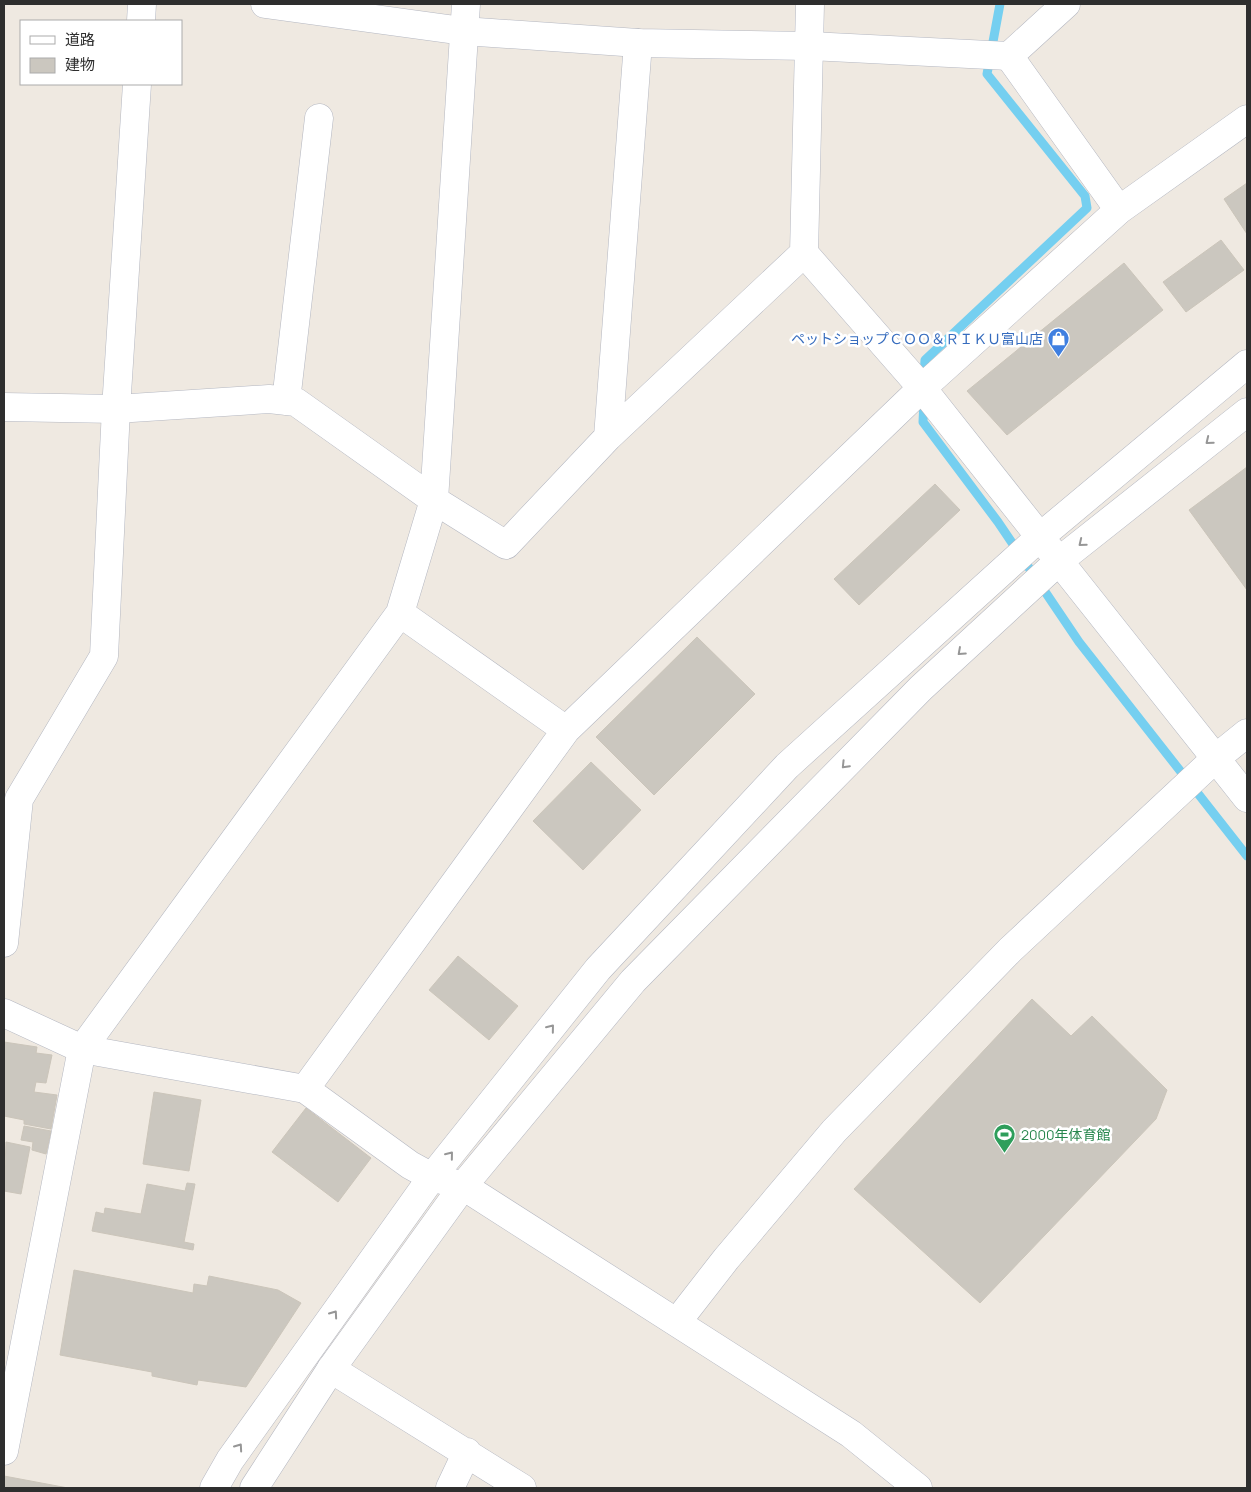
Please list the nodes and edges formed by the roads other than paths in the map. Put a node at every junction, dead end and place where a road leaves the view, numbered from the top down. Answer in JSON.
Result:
{"nodes":[{"id":1,"x":142,"y":4,"type":"edge"},
{"id":2,"x":265,"y":4,"type":"edge"},
{"id":3,"x":466,"y":4,"type":"edge"},
{"id":4,"x":810,"y":4,"type":"edge"},
{"id":5,"x":1066,"y":4,"type":"edge"},
{"id":6,"x":141,"y":20,"type":"edge"},
{"id":7,"x":463,"y":31,"type":"junction"},
{"id":8,"x":638,"y":43,"type":"junction"},
{"id":9,"x":810,"y":46,"type":"junction"},
{"id":10,"x":1009,"y":56,"type":"junction"},
{"id":11,"x":137,"y":85,"type":"edge"},
{"id":12,"x":319,"y":118,"type":"dead end"},
{"id":13,"x":1247,"y":119,"type":"edge"},
{"id":14,"x":1119,"y":210,"type":"junction"},
{"id":15,"x":804,"y":253,"type":"junction"},
{"id":16,"x":1247,"y":364,"type":"edge"},
{"id":17,"x":922,"y":388,"type":"junction"},
{"id":18,"x":286,"y":401,"type":"junction"},
{"id":19,"x":4,"y":407,"type":"edge"},
{"id":20,"x":116,"y":409,"type":"junction"},
{"id":21,"x":1247,"y":412,"type":"edge"},
{"id":22,"x":608,"y":437,"type":"junction"},
{"id":23,"x":434,"y":500,"type":"junction"},
{"id":24,"x":1041,"y":536,"type":"junction"},
{"id":25,"x":1059,"y":561,"type":"junction"},
{"id":26,"x":400,"y":613,"type":"junction"},
{"id":27,"x":566,"y":730,"type":"junction"},
{"id":28,"x":1247,"y":733,"type":"edge"},
{"id":29,"x":1216,"y":758,"type":"junction"},
{"id":30,"x":1247,"y":798,"type":"edge"},
{"id":31,"x":4,"y":943,"type":"edge"},
{"id":32,"x":4,"y":1013,"type":"edge"},
{"id":33,"x":82,"y":1050,"type":"junction"},
{"id":34,"x":305,"y":1090,"type":"junction"},
{"id":35,"x":432,"y":1177,"type":"junction"},
{"id":36,"x":463,"y":1186,"type":"junction"},
{"id":37,"x":677,"y":1322,"type":"junction"},
{"id":38,"x":331,"y":1369,"type":"junction"},
{"id":39,"x":4,"y":1451,"type":"edge"},
{"id":40,"x":467,"y":1452,"type":"junction"},
{"id":41,"x":214,"y":1488,"type":"edge"},
{"id":42,"x":254,"y":1488,"type":"edge"},
{"id":43,"x":450,"y":1488,"type":"edge"},
{"id":44,"x":522,"y":1488,"type":"edge"},
{"id":45,"x":918,"y":1488,"type":"edge"}],
"edges":[{"from":1,"to":6,"type":"street"},
{"from":2,"to":7,"type":"street"},
{"from":3,"to":7,"type":"street"},
{"from":4,"to":9,"type":"street"},
{"from":5,"to":10,"type":"street"},
{"from":7,"to":8,"type":"street"},
{"from":7,"to":23,"type":"street"},
{"from":8,"to":9,"type":"street"},
{"from":8,"to":22,"type":"street"},
{"from":9,"to":10,"type":"street"},
{"from":9,"to":15,"type":"street"},
{"from":10,"to":14,"type":"street"},
{"from":11,"to":20,"type":"street"},
{"from":12,"to":18,"type":"street"},
{"from":13,"to":14,"type":"street"},
{"from":14,"to":17,"type":"street"},
{"from":15,"to":17,"type":"street"},
{"from":15,"to":22,"type":"street"},
{"from":16,"to":24,"type":"street"},
{"from":17,"to":24,"type":"street"},
{"from":17,"to":27,"type":"street"},
{"from":18,"to":20,"type":"street"},
{"from":18,"to":23,"type":"street"},
{"from":19,"to":20,"type":"street"},
{"from":20,"to":31,"type":"street"},
{"from":21,"to":25,"type":"street","one_way":true},
{"from":22,"to":23,"type":"street"},
{"from":23,"to":26,"type":"street"},
{"from":24,"to":25,"type":"street"},
{"from":35,"to":24,"type":"street","one_way":true},
{"from":25,"to":29,"type":"street"},
{"from":25,"to":36,"type":"street","one_way":true},
{"from":26,"to":27,"type":"street"},
{"from":26,"to":33,"type":"street"},
{"from":27,"to":34,"type":"street"},
{"from":28,"to":29,"type":"street"},
{"from":29,"to":30,"type":"street"},
{"from":29,"to":37,"type":"street"},
{"from":32,"to":33,"type":"street"},
{"from":33,"to":34,"type":"street"},
{"from":33,"to":39,"type":"street"},
{"from":34,"to":35,"type":"street"},
{"from":35,"to":36,"type":"street"},
{"from":41,"to":35,"type":"street","one_way":true},
{"from":36,"to":37,"type":"street"},
{"from":36,"to":38,"type":"street"},
{"from":37,"to":45,"type":"street"},
{"from":38,"to":40,"type":"street"},
{"from":38,"to":42,"type":"street"},
{"from":40,"to":43,"type":"street"},
{"from":40,"to":44,"type":"street"}]}
